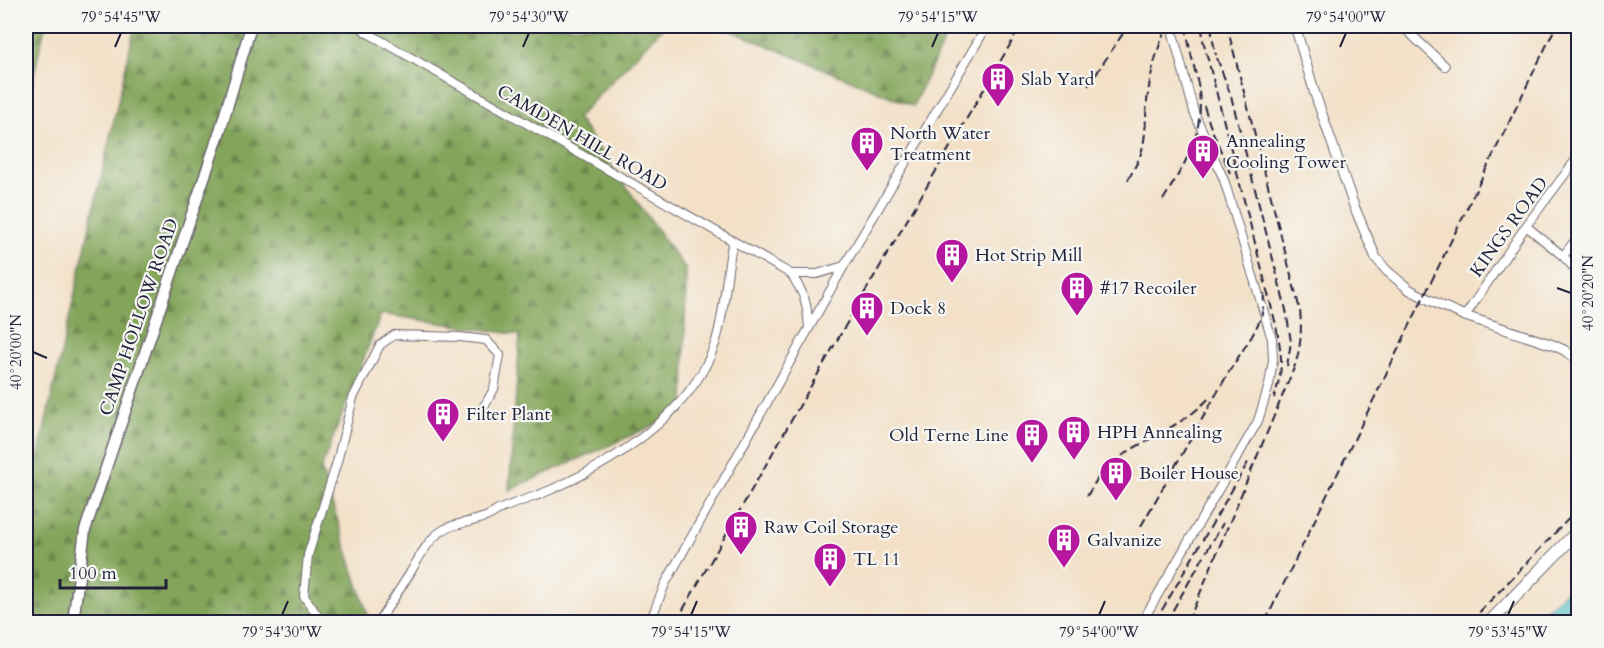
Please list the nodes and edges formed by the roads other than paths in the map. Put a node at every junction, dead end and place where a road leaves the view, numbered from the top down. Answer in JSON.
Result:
{"nodes":[{"id":1,"x":251,"y":26,"type":"edge"},
{"id":2,"x":358,"y":26,"type":"edge"},
{"id":3,"x":987,"y":26,"type":"edge"},
{"id":4,"x":1171,"y":26,"type":"edge"},
{"id":5,"x":1295,"y":26,"type":"edge"},
{"id":6,"x":1402,"y":26,"type":"edge"},
{"id":7,"x":1445,"y":66,"type":"dead end"},
{"id":8,"x":1578,"y":157,"type":"edge"},
{"id":9,"x":1526,"y":226,"type":"junction"},
{"id":10,"x":1578,"y":237,"type":"edge"},
{"id":11,"x":733,"y":241,"type":"junction"},
{"id":12,"x":1563,"y":256,"type":"junction"},
{"id":13,"x":844,"y":266,"type":"junction"},
{"id":14,"x":1578,"y":272,"type":"edge"},
{"id":15,"x":791,"y":274,"type":"junction"},
{"id":16,"x":1465,"y":316,"type":"junction"},
{"id":17,"x":809,"y":328,"type":"junction"},
{"id":18,"x":1578,"y":361,"type":"edge"},
{"id":19,"x":482,"y":410,"type":"dead end"},
{"id":20,"x":1578,"y":531,"type":"edge"},
{"id":21,"x":73,"y":622,"type":"edge"},
{"id":22,"x":322,"y":622,"type":"edge"},
{"id":23,"x":378,"y":622,"type":"edge"},
{"id":24,"x":650,"y":622,"type":"edge"},
{"id":25,"x":1142,"y":622,"type":"edge"},
{"id":26,"x":1490,"y":622,"type":"edge"}],
"edges":[{"from":1,"to":21,"type":"main road","name":"CAMP HOLLOW ROAD"},
{"from":2,"to":11,"type":"street","name":"CAMDEN HILL ROAD"},
{"from":3,"to":13,"type":"street"},
{"from":4,"to":25,"type":"street"},
{"from":5,"to":16,"type":"street"},
{"from":6,"to":7,"type":"street"},
{"from":8,"to":9,"type":"street","name":"KINGS ROAD"},
{"from":9,"to":12,"type":"street"},
{"from":9,"to":16,"type":"street","name":"KINGS ROAD"},
{"from":10,"to":12,"type":"street"},
{"from":11,"to":15,"type":"street","name":"CAMDEN HILL ROAD"},
{"from":11,"to":23,"type":"street"},
{"from":12,"to":14,"type":"street"},
{"from":13,"to":15,"type":"street"},
{"from":13,"to":17,"type":"street"},
{"from":15,"to":17,"type":"street"},
{"from":16,"to":18,"type":"street"},
{"from":17,"to":24,"type":"street"},
{"from":19,"to":22,"type":"street"},
{"from":20,"to":26,"type":"main road"}]}
